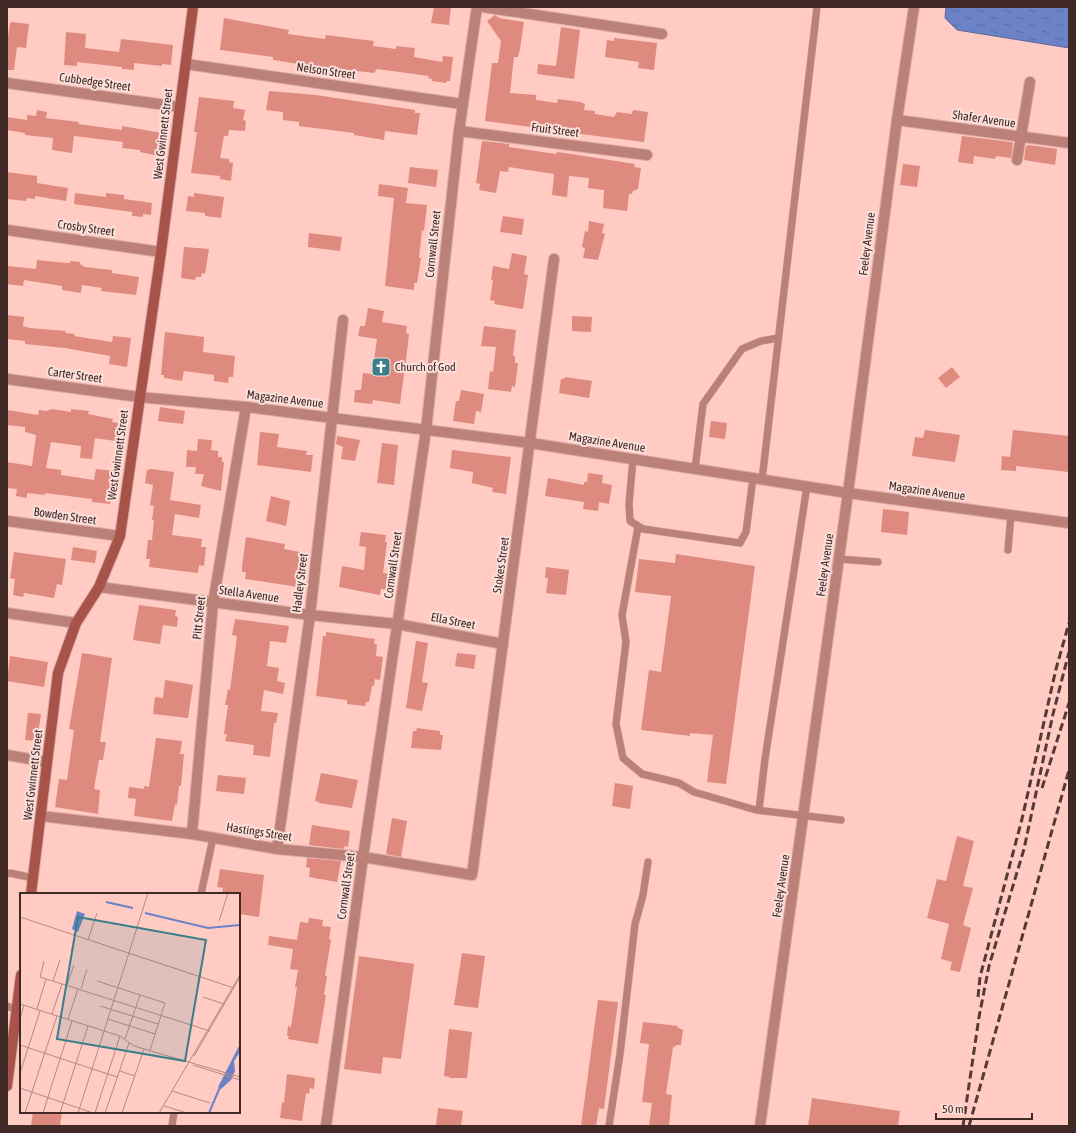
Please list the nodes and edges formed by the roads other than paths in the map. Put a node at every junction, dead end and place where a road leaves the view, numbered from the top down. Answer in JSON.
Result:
{"nodes":[{"id":1,"x":193,"y":7,"type":"edge"},
{"id":2,"x":477,"y":7,"type":"edge"},
{"id":3,"x":483,"y":7,"type":"edge"},
{"id":4,"x":817,"y":7,"type":"edge"},
{"id":5,"x":914,"y":7,"type":"edge"},
{"id":6,"x":498,"y":8,"type":"edge"},
{"id":7,"x":662,"y":34,"type":"dead end"},
{"id":8,"x":186,"y":64,"type":"junction"},
{"id":9,"x":1030,"y":82,"type":"dead end"},
{"id":10,"x":7,"y":83,"type":"edge"},
{"id":11,"x":462,"y":104,"type":"junction"},
{"id":12,"x":180,"y":107,"type":"junction"},
{"id":13,"x":897,"y":120,"type":"junction"},
{"id":14,"x":459,"y":131,"type":"junction"},
{"id":15,"x":1022,"y":137,"type":"junction"},
{"id":16,"x":1069,"y":143,"type":"edge"},
{"id":17,"x":647,"y":155,"type":"dead end"},
{"id":18,"x":1017,"y":160,"type":"dead end"},
{"id":19,"x":7,"y":230,"type":"edge"},
{"id":20,"x":161,"y":252,"type":"junction"},
{"id":21,"x":554,"y":259,"type":"dead end"},
{"id":22,"x":343,"y":320,"type":"dead end"},
{"id":23,"x":778,"y":338,"type":"junction"},
{"id":24,"x":7,"y":379,"type":"edge"},
{"id":25,"x":139,"y":397,"type":"junction"},
{"id":26,"x":246,"y":407,"type":"junction"},
{"id":27,"x":332,"y":418,"type":"junction"},
{"id":28,"x":426,"y":430,"type":"junction"},
{"id":29,"x":530,"y":443,"type":"junction"},
{"id":30,"x":633,"y":459,"type":"junction"},
{"id":31,"x":695,"y":469,"type":"junction"},
{"id":32,"x":757,"y":479,"type":"junction"},
{"id":33,"x":807,"y":486,"type":"junction"},
{"id":34,"x":848,"y":493,"type":"junction"},
{"id":35,"x":1011,"y":515,"type":"junction"},
{"id":36,"x":7,"y":521,"type":"edge"},
{"id":37,"x":1069,"y":523,"type":"edge"},
{"id":38,"x":638,"y":527,"type":"junction"},
{"id":39,"x":120,"y":536,"type":"junction"},
{"id":40,"x":1008,"y":550,"type":"dead end"},
{"id":41,"x":839,"y":559,"type":"junction"},
{"id":42,"x":878,"y":562,"type":"dead end"},
{"id":43,"x":99,"y":587,"type":"junction"},
{"id":44,"x":213,"y":603,"type":"junction"},
{"id":45,"x":7,"y":613,"type":"edge"},
{"id":46,"x":310,"y":616,"type":"junction"},
{"id":47,"x":76,"y":623,"type":"junction"},
{"id":48,"x":397,"y":624,"type":"junction"},
{"id":49,"x":503,"y":644,"type":"junction"},
{"id":50,"x":7,"y":755,"type":"edge"},
{"id":51,"x":47,"y":762,"type":"junction"},
{"id":52,"x":759,"y":810,"type":"junction"},
{"id":53,"x":41,"y":816,"type":"junction"},
{"id":54,"x":803,"y":816,"type":"junction"},
{"id":55,"x":841,"y":820,"type":"dead end"},
{"id":56,"x":192,"y":834,"type":"junction"},
{"id":57,"x":212,"y":838,"type":"junction"},
{"id":58,"x":277,"y":849,"type":"junction"},
{"id":59,"x":363,"y":857,"type":"junction"},
{"id":60,"x":648,"y":862,"type":"dead end"},
{"id":61,"x":7,"y":874,"type":"edge"},
{"id":62,"x":472,"y":875,"type":"joint"},
{"id":63,"x":33,"y":878,"type":"junction"},
{"id":64,"x":31,"y":893,"type":"edge"},
{"id":65,"x":201,"y":893,"type":"edge"},
{"id":66,"x":20,"y":979,"type":"edge"},
{"id":67,"x":12,"y":1008,"type":"edge"},
{"id":68,"x":9,"y":1049,"type":"edge"},
{"id":69,"x":7,"y":1086,"type":"edge"},
{"id":70,"x":174,"y":1113,"type":"edge"},
{"id":71,"x":172,"y":1126,"type":"edge"},
{"id":72,"x":326,"y":1126,"type":"edge"},
{"id":73,"x":609,"y":1126,"type":"edge"},
{"id":74,"x":760,"y":1126,"type":"edge"}],
"edges":[{"from":1,"to":8,"type":"main road","name":"West Gwinnett Street"},
{"from":2,"to":11,"type":"street","name":"Cornwall Street"},
{"from":3,"to":6,"type":"street"},
{"from":4,"to":23,"type":"lane"},
{"from":5,"to":13,"type":"street","name":"Feeley Avenue"},
{"from":6,"to":7,"type":"street"},
{"from":8,"to":11,"type":"street","name":"Nelson Street"},
{"from":8,"to":12,"type":"main road","name":"West Gwinnett Street"},
{"from":9,"to":15,"type":"street"},
{"from":10,"to":12,"type":"street","name":"Cubbedge Street"},
{"from":11,"to":14,"type":"street","name":"Cornwall Street"},
{"from":12,"to":20,"type":"main road","name":"West Gwinnett Street"},
{"from":13,"to":15,"type":"street","name":"Shafer Avenue"},
{"from":13,"to":34,"type":"street","name":"Feeley Avenue"},
{"from":14,"to":17,"type":"street","name":"Fruit Street"},
{"from":14,"to":28,"type":"street","name":"Cornwall Street"},
{"from":15,"to":16,"type":"street","name":"Shafer Avenue"},
{"from":15,"to":18,"type":"street"},
{"from":19,"to":20,"type":"street","name":"Crosby Street"},
{"from":20,"to":25,"type":"main road","name":"West Gwinnett Street"},
{"from":21,"to":29,"type":"street","name":"Stokes Street"},
{"from":22,"to":27,"type":"street","name":"Hadley Street"},
{"from":23,"to":31,"type":"lane"},
{"from":23,"to":32,"type":"lane"},
{"from":24,"to":25,"type":"street","name":"Carter Street"},
{"from":25,"to":26,"type":"street","name":"Magazine Avenue"},
{"from":25,"to":39,"type":"main road","name":"West Gwinnett Street"},
{"from":26,"to":27,"type":"street","name":"Magazine Avenue"},
{"from":26,"to":44,"type":"street","name":"Pitt Street"},
{"from":27,"to":28,"type":"street","name":"Magazine Avenue"},
{"from":27,"to":46,"type":"street","name":"Hadley Street"},
{"from":28,"to":29,"type":"street","name":"Magazine Avenue"},
{"from":28,"to":48,"type":"street","name":"Cornwall Street"},
{"from":29,"to":30,"type":"street","name":"Magazine Avenue"},
{"from":29,"to":49,"type":"street","name":"Stokes Street"},
{"from":30,"to":31,"type":"street","name":"Magazine Avenue"},
{"from":30,"to":38,"type":"lane"},
{"from":31,"to":32,"type":"street","name":"Magazine Avenue"},
{"from":32,"to":33,"type":"street","name":"Magazine Avenue"},
{"from":32,"to":38,"type":"lane"},
{"from":33,"to":34,"type":"street","name":"Magazine Avenue"},
{"from":33,"to":52,"type":"lane"},
{"from":34,"to":35,"type":"street","name":"Magazine Avenue"},
{"from":34,"to":41,"type":"street","name":"Feeley Avenue"},
{"from":35,"to":37,"type":"street","name":"Magazine Avenue"},
{"from":35,"to":40,"type":"lane"},
{"from":36,"to":39,"type":"street","name":"Bowden Street"},
{"from":38,"to":52,"type":"lane"},
{"from":39,"to":43,"type":"main road","name":"West Gwinnett Street"},
{"from":41,"to":42,"type":"lane"},
{"from":41,"to":54,"type":"street","name":"Feeley Avenue"},
{"from":43,"to":44,"type":"street","name":"Stella Avenue"},
{"from":43,"to":47,"type":"main road","name":"West Gwinnett Street"},
{"from":44,"to":46,"type":"street","name":"Stella Avenue"},
{"from":44,"to":56,"type":"street","name":"Pitt Street"},
{"from":45,"to":47,"type":"street"},
{"from":46,"to":48,"type":"street","name":"Stella Avenue"},
{"from":46,"to":58,"type":"street","name":"Hadley Street"},
{"from":47,"to":51,"type":"main road","name":"West Gwinnett Street"},
{"from":48,"to":49,"type":"street","name":"Ella Street"},
{"from":48,"to":59,"type":"street","name":"Cornwall Street"},
{"from":49,"to":62,"type":"street","name":"Stokes Street"},
{"from":50,"to":51,"type":"street"},
{"from":51,"to":53,"type":"main road","name":"West Gwinnett Street"},
{"from":52,"to":54,"type":"lane"},
{"from":53,"to":56,"type":"street","name":"Hastings Street"},
{"from":53,"to":63,"type":"main road","name":"West Gwinnett Street"},
{"from":54,"to":55,"type":"lane"},
{"from":54,"to":74,"type":"street","name":"Feeley Avenue"},
{"from":56,"to":57,"type":"street","name":"Hastings Street"},
{"from":57,"to":58,"type":"street","name":"Hastings Street"},
{"from":57,"to":65,"type":"lane"},
{"from":58,"to":59,"type":"street","name":"Hastings Street"},
{"from":59,"to":62,"type":"street","name":"Hastings Street"},
{"from":59,"to":72,"type":"street","name":"Cornwall Street"},
{"from":60,"to":73,"type":"lane"},
{"from":61,"to":63,"type":"lane"},
{"from":63,"to":64,"type":"main road","name":"West Gwinnett Street"},
{"from":66,"to":67,"type":"main road"},
{"from":67,"to":68,"type":"main road"},
{"from":68,"to":69,"type":"main road"},
{"from":70,"to":71,"type":"lane"}]}
